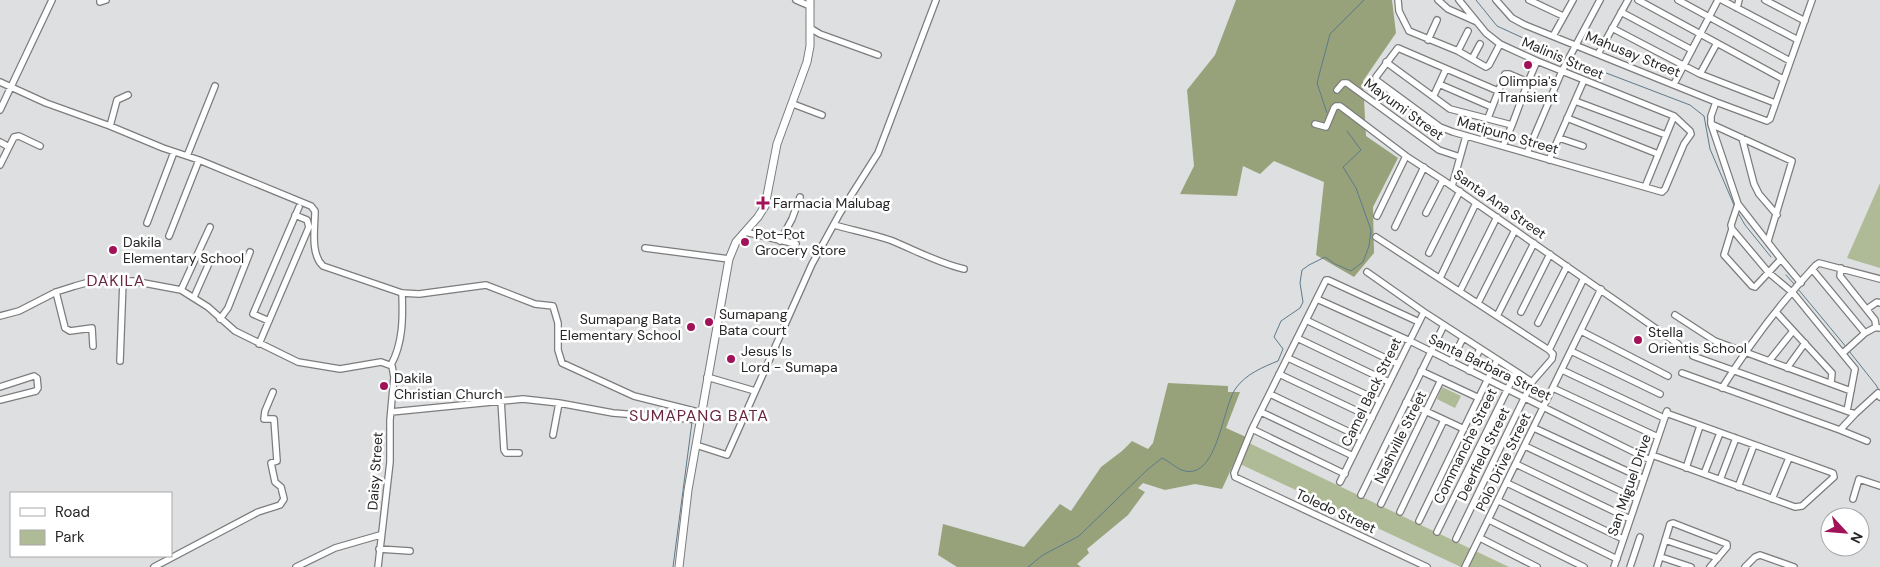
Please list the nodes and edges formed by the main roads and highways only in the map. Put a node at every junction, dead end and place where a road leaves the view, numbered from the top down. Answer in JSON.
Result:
{"nodes":[{"id":1,"x":810,"y":3,"type":"edge"},
{"id":2,"x":679,"y":567,"type":"edge"}],
"edges":[{"from":1,"to":2,"type":"main road"}]}
